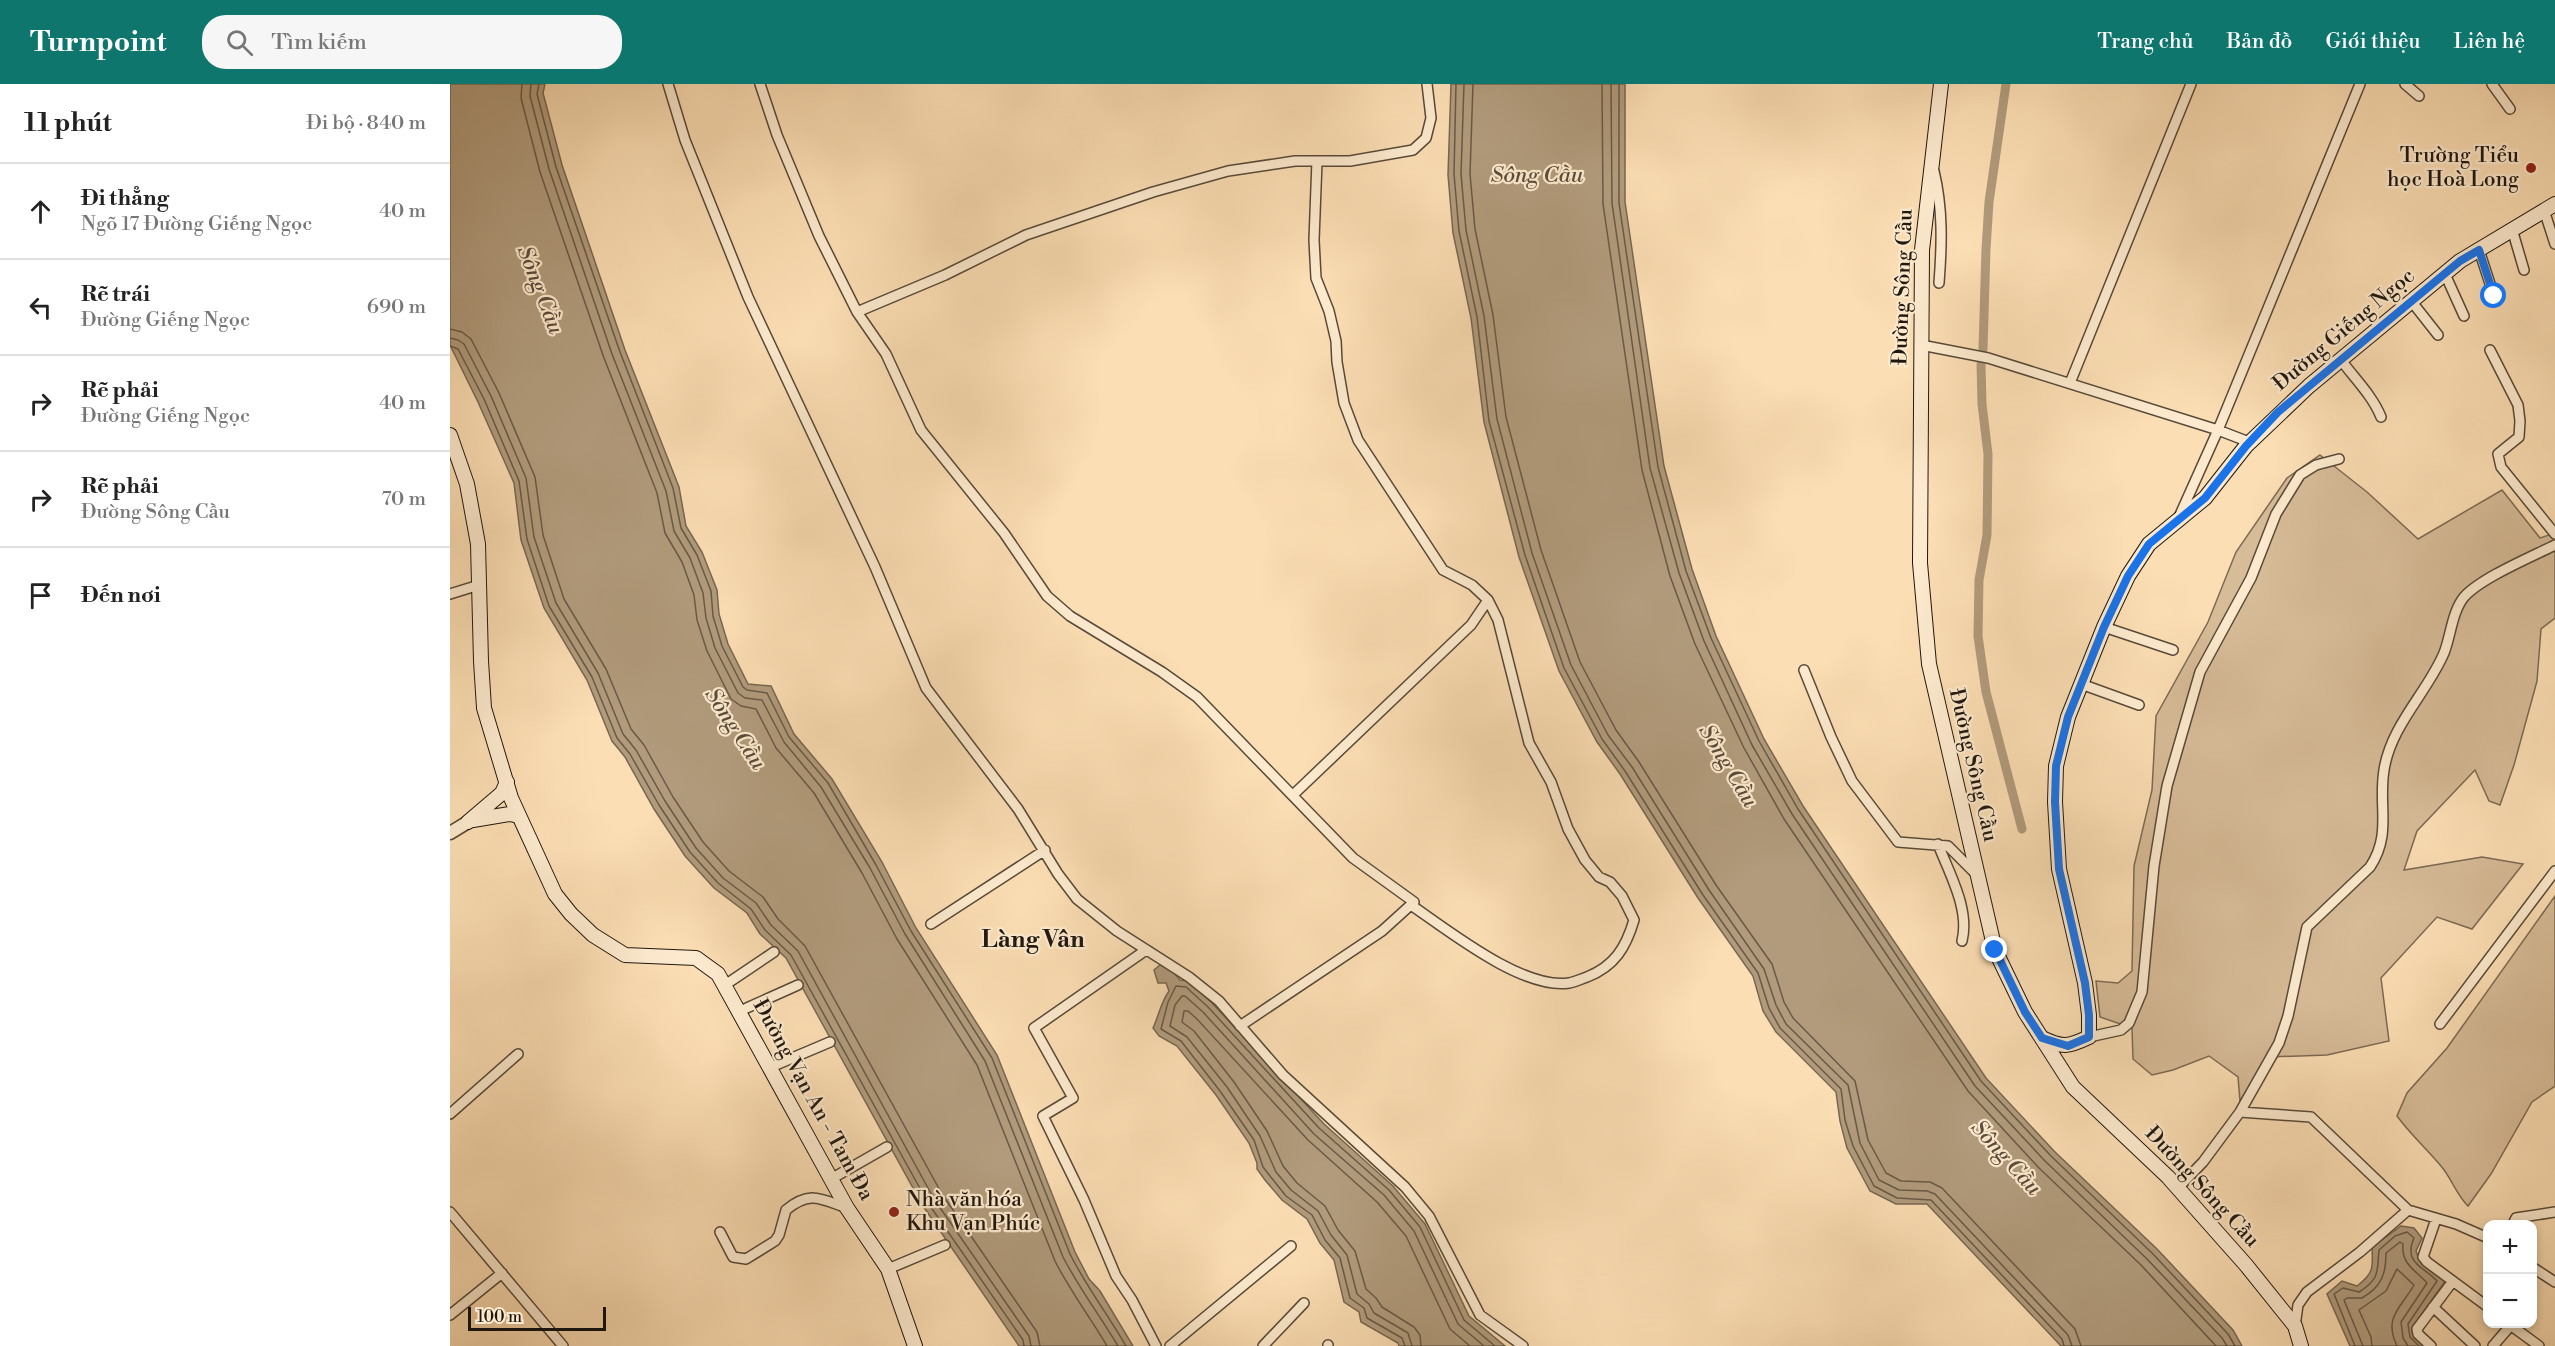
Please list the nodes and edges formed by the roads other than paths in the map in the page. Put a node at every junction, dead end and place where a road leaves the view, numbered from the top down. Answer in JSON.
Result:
{"nodes":[{"id":1,"x":668,"y":84,"type":"edge"},
{"id":2,"x":760,"y":84,"type":"edge"},
{"id":3,"x":1427,"y":84,"type":"edge"},
{"id":4,"x":1941,"y":84,"type":"edge"},
{"id":5,"x":2191,"y":84,"type":"edge"},
{"id":6,"x":2360,"y":84,"type":"edge"},
{"id":7,"x":2405,"y":84,"type":"edge"},
{"id":8,"x":2492,"y":84,"type":"edge"},
{"id":9,"x":2419,"y":96,"type":"dead end"},
{"id":10,"x":2510,"y":109,"type":"dead end"},
{"id":11,"x":1931,"y":160,"type":"junction"},
{"id":12,"x":1317,"y":161,"type":"junction"},
{"id":13,"x":2549,"y":207,"type":"edge"},
{"id":14,"x":2512,"y":229,"type":"junction"},
{"id":15,"x":2555,"y":243,"type":"edge"},
{"id":16,"x":2479,"y":250,"type":"junction"},
{"id":17,"x":2524,"y":270,"type":"dead end"},
{"id":18,"x":2445,"y":274,"type":"junction"},
{"id":19,"x":1939,"y":283,"type":"dead end"},
{"id":20,"x":2494,"y":296,"type":"dead end"},
{"id":21,"x":2412,"y":302,"type":"junction"},
{"id":22,"x":857,"y":312,"type":"junction"},
{"id":23,"x":2464,"y":316,"type":"dead end"},
{"id":24,"x":2438,"y":335,"type":"dead end"},
{"id":25,"x":1921,"y":345,"type":"junction"},
{"id":26,"x":2490,"y":350,"type":"dead end"},
{"id":27,"x":2341,"y":360,"type":"junction"},
{"id":28,"x":2070,"y":384,"type":"junction"},
{"id":29,"x":2381,"y":417,"type":"dead end"},
{"id":30,"x":2218,"y":430,"type":"junction"},
{"id":31,"x":450,"y":435,"type":"edge"},
{"id":32,"x":2249,"y":442,"type":"junction"},
{"id":33,"x":2339,"y":459,"type":"dead end"},
{"id":34,"x":2178,"y":519,"type":"junction"},
{"id":35,"x":2555,"y":534,"type":"edge"},
{"id":36,"x":2555,"y":545,"type":"edge"},
{"id":37,"x":480,"y":585,"type":"junction"},
{"id":38,"x":450,"y":594,"type":"edge"},
{"id":39,"x":1488,"y":600,"type":"junction"},
{"id":40,"x":2104,"y":627,"type":"junction"},
{"id":41,"x":2172,"y":650,"type":"dead end"},
{"id":42,"x":1804,"y":670,"type":"dead end"},
{"id":43,"x":2081,"y":684,"type":"junction"},
{"id":44,"x":2139,"y":705,"type":"dead end"},
{"id":45,"x":507,"y":782,"type":"junction"},
{"id":46,"x":1293,"y":795,"type":"junction"},
{"id":47,"x":519,"y":816,"type":"junction"},
{"id":48,"x":468,"y":822,"type":"junction"},
{"id":49,"x":450,"y":833,"type":"edge"},
{"id":50,"x":1938,"y":844,"type":"junction"},
{"id":51,"x":1045,"y":850,"type":"junction"},
{"id":52,"x":2555,"y":871,"type":"edge"},
{"id":53,"x":1976,"y":874,"type":"junction"},
{"id":54,"x":1411,"y":905,"type":"junction"},
{"id":55,"x":931,"y":924,"type":"dead end"},
{"id":56,"x":1962,"y":940,"type":"dead end"},
{"id":57,"x":1146,"y":950,"type":"junction"},
{"id":58,"x":774,"y":952,"type":"dead end"},
{"id":59,"x":725,"y":985,"type":"junction"},
{"id":60,"x":798,"y":985,"type":"dead end"},
{"id":61,"x":740,"y":1011,"type":"junction"},
{"id":62,"x":2439,"y":1024,"type":"dead end"},
{"id":63,"x":1240,"y":1026,"type":"junction"},
{"id":64,"x":2089,"y":1037,"type":"junction"},
{"id":65,"x":2042,"y":1038,"type":"junction"},
{"id":66,"x":830,"y":1042,"type":"dead end"},
{"id":67,"x":518,"y":1054,"type":"dead end"},
{"id":68,"x":771,"y":1067,"type":"junction"},
{"id":69,"x":2241,"y":1112,"type":"junction"},
{"id":70,"x":450,"y":1114,"type":"edge"},
{"id":71,"x":887,"y":1147,"type":"dead end"},
{"id":72,"x":831,"y":1179,"type":"junction"},
{"id":73,"x":2178,"y":1188,"type":"junction"},
{"id":74,"x":847,"y":1208,"type":"junction"},
{"id":75,"x":2408,"y":1210,"type":"junction"},
{"id":76,"x":450,"y":1212,"type":"edge"},
{"id":77,"x":2555,"y":1212,"type":"edge"},
{"id":78,"x":2436,"y":1219,"type":"junction"},
{"id":79,"x":2515,"y":1220,"type":"edge"},
{"id":80,"x":720,"y":1232,"type":"dead end"},
{"id":81,"x":2483,"y":1236,"type":"edge"},
{"id":82,"x":945,"y":1245,"type":"dead end"},
{"id":83,"x":1291,"y":1246,"type":"dead end"},
{"id":84,"x":888,"y":1269,"type":"junction"},
{"id":85,"x":2537,"y":1270,"type":"edge"},
{"id":86,"x":502,"y":1273,"type":"junction"},
{"id":87,"x":2453,"y":1281,"type":"junction"},
{"id":88,"x":2555,"y":1282,"type":"edge"},
{"id":89,"x":1304,"y":1303,"type":"dead end"},
{"id":90,"x":2483,"y":1304,"type":"edge"},
{"id":91,"x":2433,"y":1307,"type":"junction"},
{"id":92,"x":450,"y":1315,"type":"edge"},
{"id":93,"x":2295,"y":1326,"type":"junction"},
{"id":94,"x":2507,"y":1328,"type":"edge"},
{"id":95,"x":2515,"y":1328,"type":"edge"},
{"id":96,"x":563,"y":1346,"type":"edge"},
{"id":97,"x":915,"y":1346,"type":"edge"},
{"id":98,"x":1156,"y":1346,"type":"edge"},
{"id":99,"x":1170,"y":1346,"type":"edge"},
{"id":100,"x":1263,"y":1346,"type":"edge"},
{"id":101,"x":1523,"y":1346,"type":"edge"},
{"id":102,"x":2301,"y":1346,"type":"edge"},
{"id":103,"x":2432,"y":1346,"type":"edge"},
{"id":104,"x":2475,"y":1346,"type":"edge"},
{"id":105,"x":2493,"y":1346,"type":"edge"},
{"id":106,"x":2539,"y":1346,"type":"edge"}],
"edges":[{"from":1,"to":51,"type":"street"},
{"from":2,"to":22,"type":"street"},
{"from":3,"to":12,"type":"street"},
{"from":4,"to":11,"type":"main road","name":"Đường Sông Cầu"},
{"from":5,"to":28,"type":"street"},
{"from":6,"to":30,"type":"street"},
{"from":7,"to":9,"type":"street"},
{"from":8,"to":10,"type":"street"},
{"from":11,"to":19,"type":"street"},
{"from":11,"to":25,"type":"main road","name":"Đường Sông Cầu"},
{"from":12,"to":22,"type":"street"},
{"from":12,"to":39,"type":"street"},
{"from":13,"to":14,"type":"main road","name":"Đường Giếng Ngọc"},
{"from":13,"to":15,"type":"street"},
{"from":14,"to":16,"type":"main road","name":"Đường Giếng Ngọc"},
{"from":14,"to":17,"type":"street"},
{"from":16,"to":18,"type":"main road","name":"Đường Giếng Ngọc"},
{"from":16,"to":20,"type":"street"},
{"from":18,"to":21,"type":"main road","name":"Đường Giếng Ngọc"},
{"from":18,"to":23,"type":"street"},
{"from":21,"to":24,"type":"street"},
{"from":21,"to":27,"type":"main road","name":"Đường Giếng Ngọc"},
{"from":22,"to":46,"type":"street"},
{"from":25,"to":28,"type":"street"},
{"from":25,"to":53,"type":"main road","name":"Đường Sông Cầu"},
{"from":26,"to":35,"type":"street"},
{"from":27,"to":29,"type":"street"},
{"from":27,"to":32,"type":"main road","name":"Đường Giếng Ngọc"},
{"from":28,"to":30,"type":"street"},
{"from":30,"to":32,"type":"street"},
{"from":30,"to":34,"type":"street"},
{"from":31,"to":37,"type":"main road"},
{"from":32,"to":34,"type":"main road","name":"Đường Giếng Ngọc"},
{"from":33,"to":64,"type":"street"},
{"from":34,"to":40,"type":"main road","name":"Đường Giếng Ngọc"},
{"from":36,"to":69,"type":"street"},
{"from":37,"to":38,"type":"street"},
{"from":37,"to":45,"type":"main road"},
{"from":39,"to":46,"type":"street"},
{"from":39,"to":54,"type":"street"},
{"from":40,"to":41,"type":"street"},
{"from":40,"to":43,"type":"main road","name":"Đường Giếng Ngọc"},
{"from":42,"to":50,"type":"street"},
{"from":43,"to":44,"type":"street"},
{"from":43,"to":64,"type":"main road","name":"Đường Giếng Ngọc"},
{"from":45,"to":47,"type":"main road"},
{"from":45,"to":48,"type":"main road"},
{"from":46,"to":54,"type":"street"},
{"from":47,"to":48,"type":"main road"},
{"from":47,"to":59,"type":"main road","name":"Đường Vạn An - Tam Đa"},
{"from":48,"to":49,"type":"street"},
{"from":50,"to":53,"type":"street"},
{"from":50,"to":56,"type":"street"},
{"from":51,"to":55,"type":"street"},
{"from":51,"to":57,"type":"street"},
{"from":52,"to":62,"type":"street"},
{"from":53,"to":65,"type":"main road","name":"Đường Sông Cầu"},
{"from":54,"to":63,"type":"street"},
{"from":57,"to":63,"type":"street"},
{"from":57,"to":98,"type":"street"},
{"from":58,"to":59,"type":"street"},
{"from":59,"to":61,"type":"main road","name":"Đường Vạn An - Tam Đa"},
{"from":60,"to":61,"type":"street"},
{"from":61,"to":68,"type":"main road","name":"Đường Vạn An - Tam Đa"},
{"from":63,"to":101,"type":"street"},
{"from":64,"to":65,"type":"main road"},
{"from":65,"to":73,"type":"main road","name":"Đường Sông Cầu"},
{"from":66,"to":68,"type":"street"},
{"from":67,"to":70,"type":"street"},
{"from":68,"to":72,"type":"main road","name":"Đường Vạn An - Tam Đa"},
{"from":69,"to":73,"type":"street"},
{"from":69,"to":75,"type":"street"},
{"from":71,"to":72,"type":"street"},
{"from":72,"to":74,"type":"main road","name":"Đường Vạn An - Tam Đa"},
{"from":73,"to":93,"type":"main road","name":"Đường Sông Cầu"},
{"from":74,"to":80,"type":"street"},
{"from":74,"to":84,"type":"main road","name":"Đường Vạn An - Tam Đa"},
{"from":75,"to":78,"type":"street"},
{"from":75,"to":93,"type":"street"},
{"from":76,"to":86,"type":"street"},
{"from":77,"to":79,"type":"street"},
{"from":78,"to":81,"type":"street"},
{"from":78,"to":87,"type":"street"},
{"from":82,"to":84,"type":"street"},
{"from":83,"to":99,"type":"street"},
{"from":84,"to":97,"type":"main road","name":"Đường Vạn An - Tam Đa"},
{"from":85,"to":88,"type":"street"},
{"from":86,"to":92,"type":"street"},
{"from":86,"to":96,"type":"street"},
{"from":87,"to":90,"type":"street"},
{"from":87,"to":91,"type":"street"},
{"from":89,"to":100,"type":"street"},
{"from":91,"to":103,"type":"street"},
{"from":91,"to":104,"type":"street"},
{"from":93,"to":102,"type":"main road","name":"Đường Sông Cầu"},
{"from":94,"to":105,"type":"street"},
{"from":95,"to":106,"type":"street"}]}
